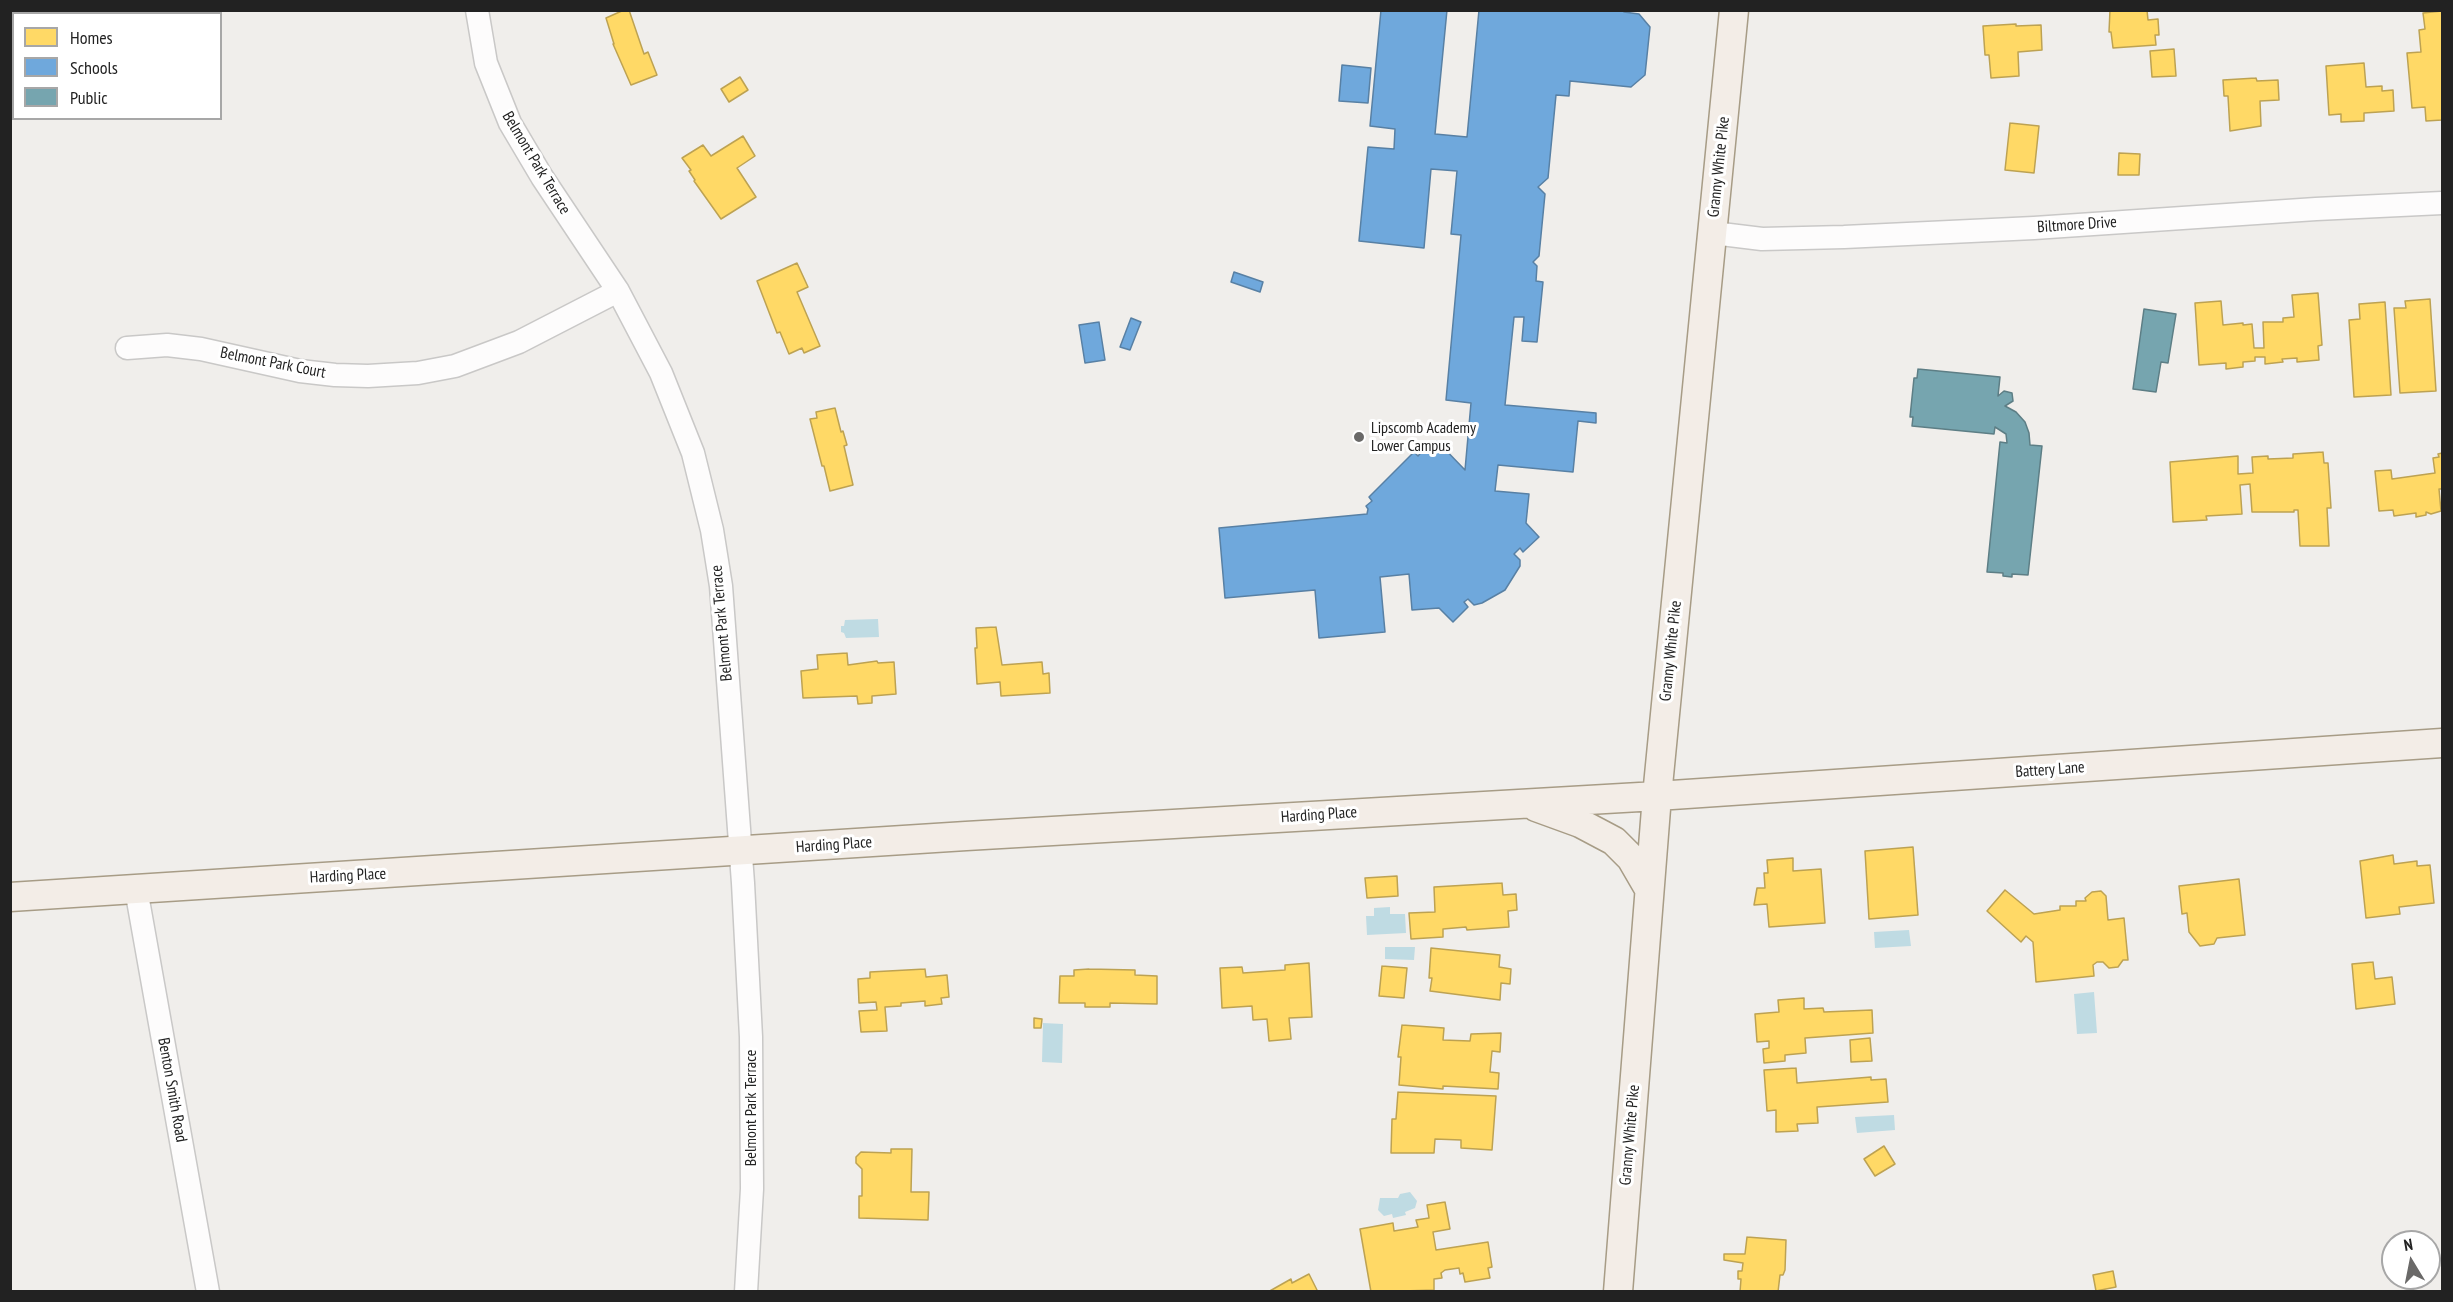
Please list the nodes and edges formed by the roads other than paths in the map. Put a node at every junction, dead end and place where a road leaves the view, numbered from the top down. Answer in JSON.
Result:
{"nodes":[{"id":1,"x":477,"y":10,"type":"edge"},
{"id":2,"x":1734,"y":10,"type":"edge"},
{"id":3,"x":2442,"y":202,"type":"edge"},
{"id":4,"x":1713,"y":232,"type":"junction"},
{"id":5,"x":618,"y":291,"type":"junction"},
{"id":6,"x":127,"y":348,"type":"dead end"},
{"id":7,"x":2442,"y":743,"type":"edge"},
{"id":8,"x":1657,"y":796,"type":"junction"},
{"id":9,"x":1523,"y":803,"type":"junction"},
{"id":10,"x":739,"y":852,"type":"junction"},
{"id":11,"x":136,"y":889,"type":"junction"},
{"id":12,"x":1649,"y":889,"type":"junction"},
{"id":13,"x":10,"y":897,"type":"edge"},
{"id":14,"x":208,"y":1292,"type":"edge"},
{"id":15,"x":746,"y":1292,"type":"edge"},
{"id":16,"x":1618,"y":1292,"type":"edge"}],
"edges":[{"from":1,"to":5,"type":"street","name":"Belmont Park Terrace"},
{"from":2,"to":4,"type":"main road","name":"Granny White Pike"},
{"from":3,"to":4,"type":"street","name":"Biltmore Drive"},
{"from":4,"to":8,"type":"main road","name":"Granny White Pike"},
{"from":5,"to":6,"type":"street","name":"Belmont Park Court"},
{"from":5,"to":10,"type":"street","name":"Belmont Park Terrace"},
{"from":7,"to":8,"type":"main road","name":"Battery Lane"},
{"from":8,"to":9,"type":"main road","name":"Harding Place"},
{"from":8,"to":12,"type":"main road","name":"Granny White Pike"},
{"from":9,"to":10,"type":"main road","name":"Harding Place"},
{"from":9,"to":12,"type":"main road"},
{"from":10,"to":11,"type":"main road","name":"Harding Place"},
{"from":10,"to":15,"type":"street","name":"Belmont Park Terrace"},
{"from":11,"to":13,"type":"main road","name":"Harding Place"},
{"from":11,"to":14,"type":"street","name":"Benton Smith Road"},
{"from":12,"to":16,"type":"main road","name":"Granny White Pike"}]}
